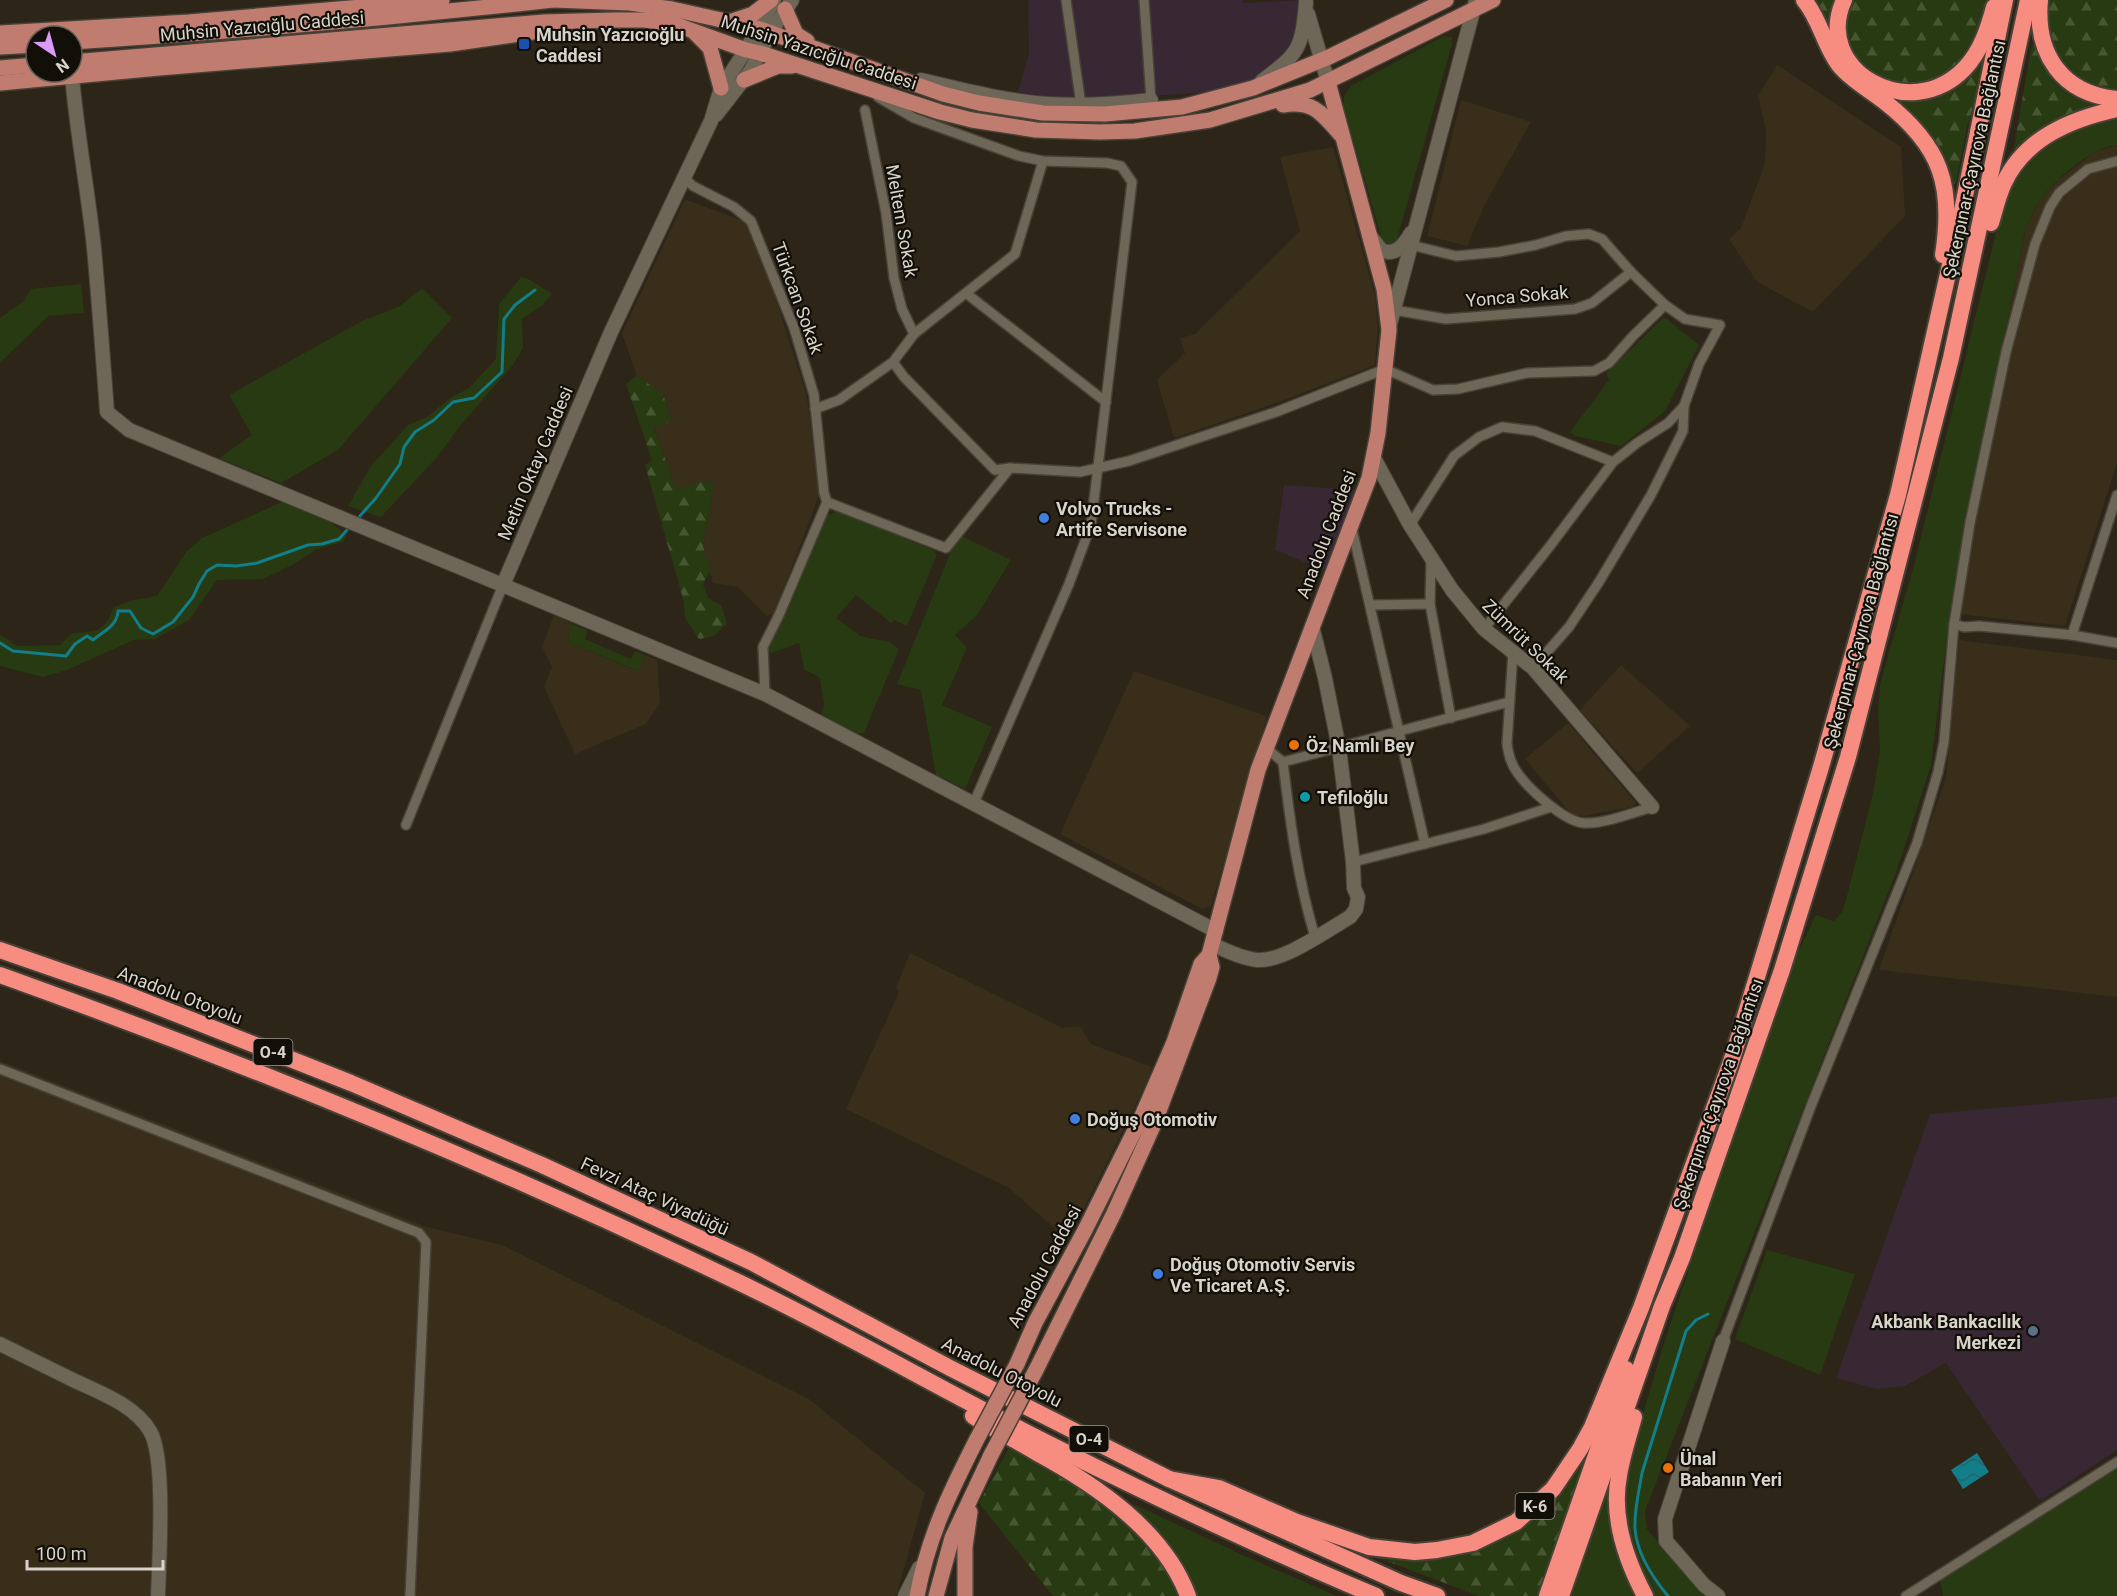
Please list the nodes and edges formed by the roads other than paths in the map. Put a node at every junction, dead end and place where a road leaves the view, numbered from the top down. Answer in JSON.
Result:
{"nodes":[{"id":1,"x":442,"y":0,"type":"edge"},
{"id":2,"x":554,"y":0,"type":"edge"},
{"id":3,"x":1066,"y":0,"type":"edge"},
{"id":4,"x":1144,"y":0,"type":"edge"},
{"id":5,"x":1446,"y":0,"type":"edge"},
{"id":6,"x":1493,"y":0,"type":"edge"},
{"id":7,"x":1498,"y":0,"type":"edge"},
{"id":8,"x":1804,"y":0,"type":"edge"},
{"id":9,"x":1844,"y":0,"type":"edge"},
{"id":10,"x":1996,"y":0,"type":"edge"},
{"id":11,"x":2005,"y":0,"type":"edge"},
{"id":12,"x":2028,"y":0,"type":"edge"},
{"id":13,"x":2040,"y":0,"type":"edge"},
{"id":14,"x":612,"y":1,"type":"edge"},
{"id":15,"x":1306,"y":1,"type":"edge"},
{"id":16,"x":781,"y":2,"type":"edge"},
{"id":17,"x":1474,"y":4,"type":"edge"},
{"id":18,"x":728,"y":22,"type":"junction"},
{"id":19,"x":764,"y":30,"type":"junction"},
{"id":20,"x":693,"y":31,"type":"junction"},
{"id":21,"x":0,"y":33,"type":"edge"},
{"id":22,"x":84,"y":41,"type":"edge"},
{"id":23,"x":1464,"y":42,"type":"junction"},
{"id":24,"x":24,"y":46,"type":"edge"},
{"id":25,"x":0,"y":47,"type":"edge"},
{"id":26,"x":822,"y":50,"type":"junction"},
{"id":27,"x":753,"y":51,"type":"junction"},
{"id":28,"x":1322,"y":61,"type":"junction"},
{"id":29,"x":24,"y":66,"type":"edge"},
{"id":30,"x":797,"y":66,"type":"junction"},
{"id":31,"x":0,"y":68,"type":"edge"},
{"id":32,"x":84,"y":68,"type":"edge"},
{"id":33,"x":879,"y":71,"type":"junction"},
{"id":34,"x":24,"y":78,"type":"edge"},
{"id":35,"x":744,"y":80,"type":"junction"},
{"id":36,"x":1328,"y":82,"type":"junction"},
{"id":37,"x":0,"y":83,"type":"edge"},
{"id":38,"x":73,"y":84,"type":"edge"},
{"id":39,"x":856,"y":84,"type":"junction"},
{"id":40,"x":721,"y":88,"type":"junction"},
{"id":41,"x":1253,"y":88,"type":"junction"},
{"id":42,"x":2117,"y":99,"type":"edge"},
{"id":43,"x":1151,"y":100,"type":"joint"},
{"id":44,"x":1081,"y":105,"type":"junction"},
{"id":45,"x":2117,"y":109,"type":"edge"},
{"id":46,"x":865,"y":110,"type":"dead end"},
{"id":47,"x":1210,"y":120,"type":"junction"},
{"id":48,"x":711,"y":121,"type":"junction"},
{"id":49,"x":1343,"y":138,"type":"junction"},
{"id":50,"x":1043,"y":161,"type":"junction"},
{"id":51,"x":2117,"y":161,"type":"edge"},
{"id":52,"x":683,"y":177,"type":"junction"},
{"id":53,"x":1418,"y":219,"type":"junction"},
{"id":54,"x":1369,"y":233,"type":"junction"},
{"id":55,"x":1411,"y":245,"type":"junction"},
{"id":56,"x":1631,"y":272,"type":"junction"},
{"id":57,"x":967,"y":294,"type":"junction"},
{"id":58,"x":1665,"y":305,"type":"junction"},
{"id":59,"x":1394,"y":310,"type":"junction"},
{"id":60,"x":1958,"y":324,"type":"junction"},
{"id":61,"x":1389,"y":330,"type":"junction"},
{"id":62,"x":914,"y":334,"type":"junction"},
{"id":63,"x":893,"y":362,"type":"junction"},
{"id":64,"x":1385,"y":369,"type":"junction"},
{"id":65,"x":1925,"y":374,"type":"junction"},
{"id":66,"x":1106,"y":402,"type":"junction"},
{"id":67,"x":1684,"y":406,"type":"junction"},
{"id":68,"x":815,"y":409,"type":"junction"},
{"id":69,"x":1374,"y":458,"type":"junction"},
{"id":70,"x":1613,"y":462,"type":"junction"},
{"id":71,"x":1098,"y":467,"type":"junction"},
{"id":72,"x":1011,"y":468,"type":"junction"},
{"id":73,"x":2117,"y":495,"type":"edge"},
{"id":74,"x":827,"y":502,"type":"junction"},
{"id":75,"x":1410,"y":525,"type":"junction"},
{"id":76,"x":1351,"y":526,"type":"junction"},
{"id":77,"x":1431,"y":558,"type":"junction"},
{"id":78,"x":503,"y":585,"type":"junction"},
{"id":79,"x":1430,"y":604,"type":"junction"},
{"id":80,"x":1370,"y":605,"type":"junction"},
{"id":81,"x":1954,"y":624,"type":"junction"},
{"id":82,"x":1312,"y":626,"type":"junction"},
{"id":83,"x":1484,"y":629,"type":"junction"},
{"id":84,"x":2072,"y":635,"type":"junction"},
{"id":85,"x":2117,"y":643,"type":"edge"},
{"id":86,"x":1513,"y":652,"type":"junction"},
{"id":87,"x":1533,"y":668,"type":"junction"},
{"id":88,"x":765,"y":694,"type":"junction"},
{"id":89,"x":1509,"y":702,"type":"junction"},
{"id":90,"x":1451,"y":718,"type":"junction"},
{"id":91,"x":1398,"y":732,"type":"junction"},
{"id":92,"x":1266,"y":748,"type":"junction"},
{"id":93,"x":1339,"y":748,"type":"junction"},
{"id":94,"x":1283,"y":762,"type":"junction"},
{"id":95,"x":973,"y":805,"type":"junction"},
{"id":96,"x":1551,"y":807,"type":"junction"},
{"id":97,"x":1652,"y":807,"type":"joint"},
{"id":98,"x":406,"y":825,"type":"dead end"},
{"id":99,"x":1425,"y":844,"type":"junction"},
{"id":100,"x":1353,"y":861,"type":"junction"},
{"id":101,"x":1315,"y":937,"type":"junction"},
{"id":102,"x":1212,"y":944,"type":"junction"},
{"id":103,"x":0,"y":951,"type":"edge"},
{"id":104,"x":0,"y":975,"type":"edge"},
{"id":105,"x":0,"y":1069,"type":"edge"},
{"id":106,"x":1698,"y":1155,"type":"junction"},
{"id":107,"x":542,"y":1165,"type":"joint"},
{"id":108,"x":1682,"y":1258,"type":"junction"},
{"id":109,"x":750,"y":1262,"type":"joint"},
{"id":110,"x":1723,"y":1341,"type":"joint"},
{"id":111,"x":0,"y":1344,"type":"edge"},
{"id":112,"x":898,"y":1365,"type":"junction"},
{"id":113,"x":2117,"y":1462,"type":"edge"},
{"id":114,"x":1169,"y":1479,"type":"junction"},
{"id":115,"x":972,"y":1492,"type":"junction"},
{"id":116,"x":927,"y":1550,"type":"junction"},
{"id":117,"x":159,"y":1596,"type":"edge"},
{"id":118,"x":410,"y":1596,"type":"edge"},
{"id":119,"x":905,"y":1596,"type":"edge"},
{"id":120,"x":917,"y":1596,"type":"edge"},
{"id":121,"x":936,"y":1596,"type":"edge"},
{"id":122,"x":965,"y":1596,"type":"edge"},
{"id":123,"x":1188,"y":1596,"type":"edge"},
{"id":124,"x":1376,"y":1596,"type":"edge"},
{"id":125,"x":1437,"y":1596,"type":"edge"},
{"id":126,"x":1547,"y":1596,"type":"edge"},
{"id":127,"x":1561,"y":1596,"type":"edge"},
{"id":128,"x":1645,"y":1596,"type":"edge"},
{"id":129,"x":1718,"y":1596,"type":"edge"},
{"id":130,"x":1906,"y":1596,"type":"edge"}],
"edges":[{"from":1,"to":21,"type":"main road"},
{"from":2,"to":14,"type":"main road","name":"Muhsin Yazıcığlu Caddesi"},
{"from":2,"to":22,"type":"main road","name":"Muhsin Yazıcığlu Caddesi"},
{"from":3,"to":44,"type":"street"},
{"from":4,"to":43,"type":"street"},
{"from":5,"to":28,"type":"main road","name":"Muhsin Yazıcığlu Caddesi"},
{"from":6,"to":17,"type":"main road","name":"Muhsin Yazıcığlu Caddesi"},
{"from":7,"to":23,"type":"street"},
{"from":8,"to":65,"type":"highway"},
{"from":9,"to":10,"type":"highway"},
{"from":11,"to":65,"type":"highway","name":"Şekerpınar-Çayırova Bağlantısı"},
{"from":12,"to":60,"type":"highway","name":"Şekerpınar-Çayırova Bağlantısı"},
{"from":13,"to":42,"type":"highway"},
{"from":14,"to":18,"type":"main road","name":"Muhsin Yazıcığlu Caddesi"},
{"from":15,"to":28,"type":"street"},
{"from":15,"to":41,"type":"street"},
{"from":16,"to":18,"type":"main road"},
{"from":16,"to":19,"type":"street"},
{"from":16,"to":26,"type":"main road"},
{"from":17,"to":23,"type":"street"},
{"from":17,"to":36,"type":"main road","name":"Muhsin Yazıcığlu Caddesi"},
{"from":18,"to":19,"type":"main road","name":"Muhsin Yazıcığlu Caddesi"},
{"from":19,"to":26,"type":"main road","name":"Muhsin Yazıcığlu Caddesi"},
{"from":19,"to":27,"type":"street"},
{"from":20,"to":27,"type":"main road","name":"Muhsin Yazıcığlu Caddesi"},
{"from":20,"to":32,"type":"main road","name":"Muhsin Yazıcığlu Caddesi"},
{"from":20,"to":40,"type":"main road"},
{"from":23,"to":53,"type":"street"},
{"from":24,"to":25,"type":"main road"},
{"from":26,"to":33,"type":"main road","name":"Muhsin Yazıcığlu Caddesi"},
{"from":27,"to":30,"type":"main road","name":"Muhsin Yazıcığlu Caddesi"},
{"from":27,"to":35,"type":"street","name":"Metin Oktay Caddesi"},
{"from":27,"to":40,"type":"street","name":"Metin Oktay Caddesi"},
{"from":28,"to":36,"type":"street"},
{"from":28,"to":41,"type":"main road","name":"Muhsin Yazıcığlu Caddesi"},
{"from":29,"to":31,"type":"main road"},
{"from":30,"to":35,"type":"main road"},
{"from":30,"to":39,"type":"main road","name":"Muhsin Yazıcığlu Caddesi"},
{"from":33,"to":41,"type":"main road","name":"Muhsin Yazıcığlu Caddesi"},
{"from":33,"to":44,"type":"street","name":"Muhsin Yazıcığlu Caddesi"},
{"from":34,"to":37,"type":"main road","name":"Muhsin Yazıcığlu Caddesi"},
{"from":35,"to":48,"type":"street","name":"Metin Oktay Caddesi"},
{"from":36,"to":47,"type":"main road","name":"Muhsin Yazıcığlu Caddesi"},
{"from":36,"to":49,"type":"main road","name":"Anadolu Caddesi"},
{"from":38,"to":78,"type":"street"},
{"from":39,"to":47,"type":"main road","name":"Muhsin Yazıcığlu Caddesi"},
{"from":39,"to":50,"type":"street"},
{"from":40,"to":48,"type":"street","name":"Metin Oktay Caddesi"},
{"from":43,"to":44,"type":"street","name":"Muhsin Yazıcığlu Caddesi"},
{"from":45,"to":60,"type":"highway"},
{"from":46,"to":62,"type":"street","name":"Meltem Sokak"},
{"from":47,"to":49,"type":"main road"},
{"from":48,"to":52,"type":"street","name":"Metin Oktay Caddesi"},
{"from":49,"to":54,"type":"main road","name":"Anadolu Caddesi"},
{"from":50,"to":57,"type":"street"},
{"from":50,"to":66,"type":"street"},
{"from":51,"to":81,"type":"street"},
{"from":52,"to":68,"type":"street","name":"Türkcan Sokak"},
{"from":52,"to":78,"type":"street","name":"Metin Oktay Caddesi"},
{"from":53,"to":54,"type":"street"},
{"from":53,"to":55,"type":"street"},
{"from":54,"to":61,"type":"main road","name":"Anadolu Caddesi"},
{"from":55,"to":56,"type":"street"},
{"from":55,"to":59,"type":"street"},
{"from":56,"to":58,"type":"street"},
{"from":56,"to":59,"type":"street","name":"Yonca Sokak"},
{"from":57,"to":62,"type":"street"},
{"from":57,"to":66,"type":"street"},
{"from":58,"to":64,"type":"street"},
{"from":58,"to":67,"type":"street"},
{"from":59,"to":61,"type":"street"},
{"from":60,"to":108,"type":"highway","name":"Şekerpınar-Çayırova Bağlantısı"},
{"from":61,"to":64,"type":"main road","name":"Anadolu Caddesi"},
{"from":62,"to":63,"type":"street"},
{"from":63,"to":68,"type":"street"},
{"from":63,"to":72,"type":"street"},
{"from":64,"to":69,"type":"main road","name":"Anadolu Caddesi"},
{"from":64,"to":71,"type":"street"},
{"from":65,"to":106,"type":"highway","name":"Şekerpınar-Çayırova Bağlantısı"},
{"from":66,"to":71,"type":"street"},
{"from":67,"to":70,"type":"street"},
{"from":67,"to":87,"type":"street"},
{"from":68,"to":74,"type":"street","name":"Türkcan Sokak"},
{"from":69,"to":75,"type":"street","name":"Zümrüt Sokak"},
{"from":69,"to":76,"type":"main road","name":"Anadolu Caddesi"},
{"from":70,"to":75,"type":"street"},
{"from":70,"to":83,"type":"street"},
{"from":71,"to":72,"type":"street"},
{"from":71,"to":95,"type":"street"},
{"from":72,"to":74,"type":"street"},
{"from":73,"to":84,"type":"street"},
{"from":74,"to":88,"type":"street"},
{"from":75,"to":77,"type":"street","name":"Zümrüt Sokak"},
{"from":76,"to":80,"type":"street"},
{"from":76,"to":82,"type":"main road","name":"Anadolu Caddesi"},
{"from":77,"to":79,"type":"street"},
{"from":77,"to":83,"type":"street","name":"Zümrüt Sokak"},
{"from":78,"to":88,"type":"street"},
{"from":78,"to":98,"type":"street","name":"Metin Oktay Caddesi"},
{"from":79,"to":80,"type":"street"},
{"from":79,"to":90,"type":"street"},
{"from":80,"to":91,"type":"street"},
{"from":81,"to":84,"type":"street"},
{"from":81,"to":110,"type":"street"},
{"from":82,"to":92,"type":"main road","name":"Anadolu Caddesi"},
{"from":82,"to":93,"type":"street"},
{"from":83,"to":86,"type":"street","name":"Zümrüt Sokak"},
{"from":84,"to":85,"type":"street"},
{"from":86,"to":87,"type":"street","name":"Zümrüt Sokak"},
{"from":86,"to":89,"type":"street"},
{"from":87,"to":97,"type":"street","name":"Zümrüt Sokak"},
{"from":88,"to":95,"type":"street"},
{"from":89,"to":90,"type":"street"},
{"from":89,"to":96,"type":"street"},
{"from":90,"to":91,"type":"street"},
{"from":91,"to":93,"type":"street"},
{"from":91,"to":99,"type":"street"},
{"from":92,"to":94,"type":"street"},
{"from":92,"to":102,"type":"main road","name":"Anadolu Caddesi"},
{"from":93,"to":94,"type":"street"},
{"from":93,"to":100,"type":"street"},
{"from":94,"to":101,"type":"street"},
{"from":95,"to":102,"type":"street"},
{"from":96,"to":97,"type":"street"},
{"from":96,"to":99,"type":"street"},
{"from":99,"to":100,"type":"street"},
{"from":100,"to":101,"type":"street"},
{"from":101,"to":102,"type":"street"},
{"from":102,"to":115,"type":"main road","name":"Anadolu Caddesi","bridge":true},
{"from":102,"to":116,"type":"main road","name":"Anadolu Caddesi","bridge":true},
{"from":103,"to":107,"type":"highway","name":"Anadolu Otoyolu","number":"O-4"},
{"from":104,"to":112,"type":"highway","number":"O-4"},
{"from":105,"to":118,"type":"street"},
{"from":106,"to":114,"type":"highway","number":"K-6"},
{"from":106,"to":126,"type":"highway","number":"K-6"},
{"from":107,"to":109,"type":"highway","name":"Fevzi Ataç Viyadüğü","number":"O-4"},
{"from":108,"to":127,"type":"highway"},
{"from":108,"to":128,"type":"highway"},
{"from":109,"to":114,"type":"highway","name":"Anadolu Otoyolu","number":"O-4"},
{"from":110,"to":129,"type":"street"},
{"from":111,"to":117,"type":"street"},
{"from":112,"to":123,"type":"highway"},
{"from":112,"to":124,"type":"highway","number":"O-4"},
{"from":113,"to":130,"type":"street"},
{"from":114,"to":125,"type":"highway","name":"Anadolu Otoyolu","number":"O-4"},
{"from":115,"to":121,"type":"main road","name":"Anadolu Caddesi"},
{"from":115,"to":122,"type":"main road"},
{"from":116,"to":119,"type":"street"},
{"from":116,"to":120,"type":"main road","name":"Anadolu Caddesi"}]}
